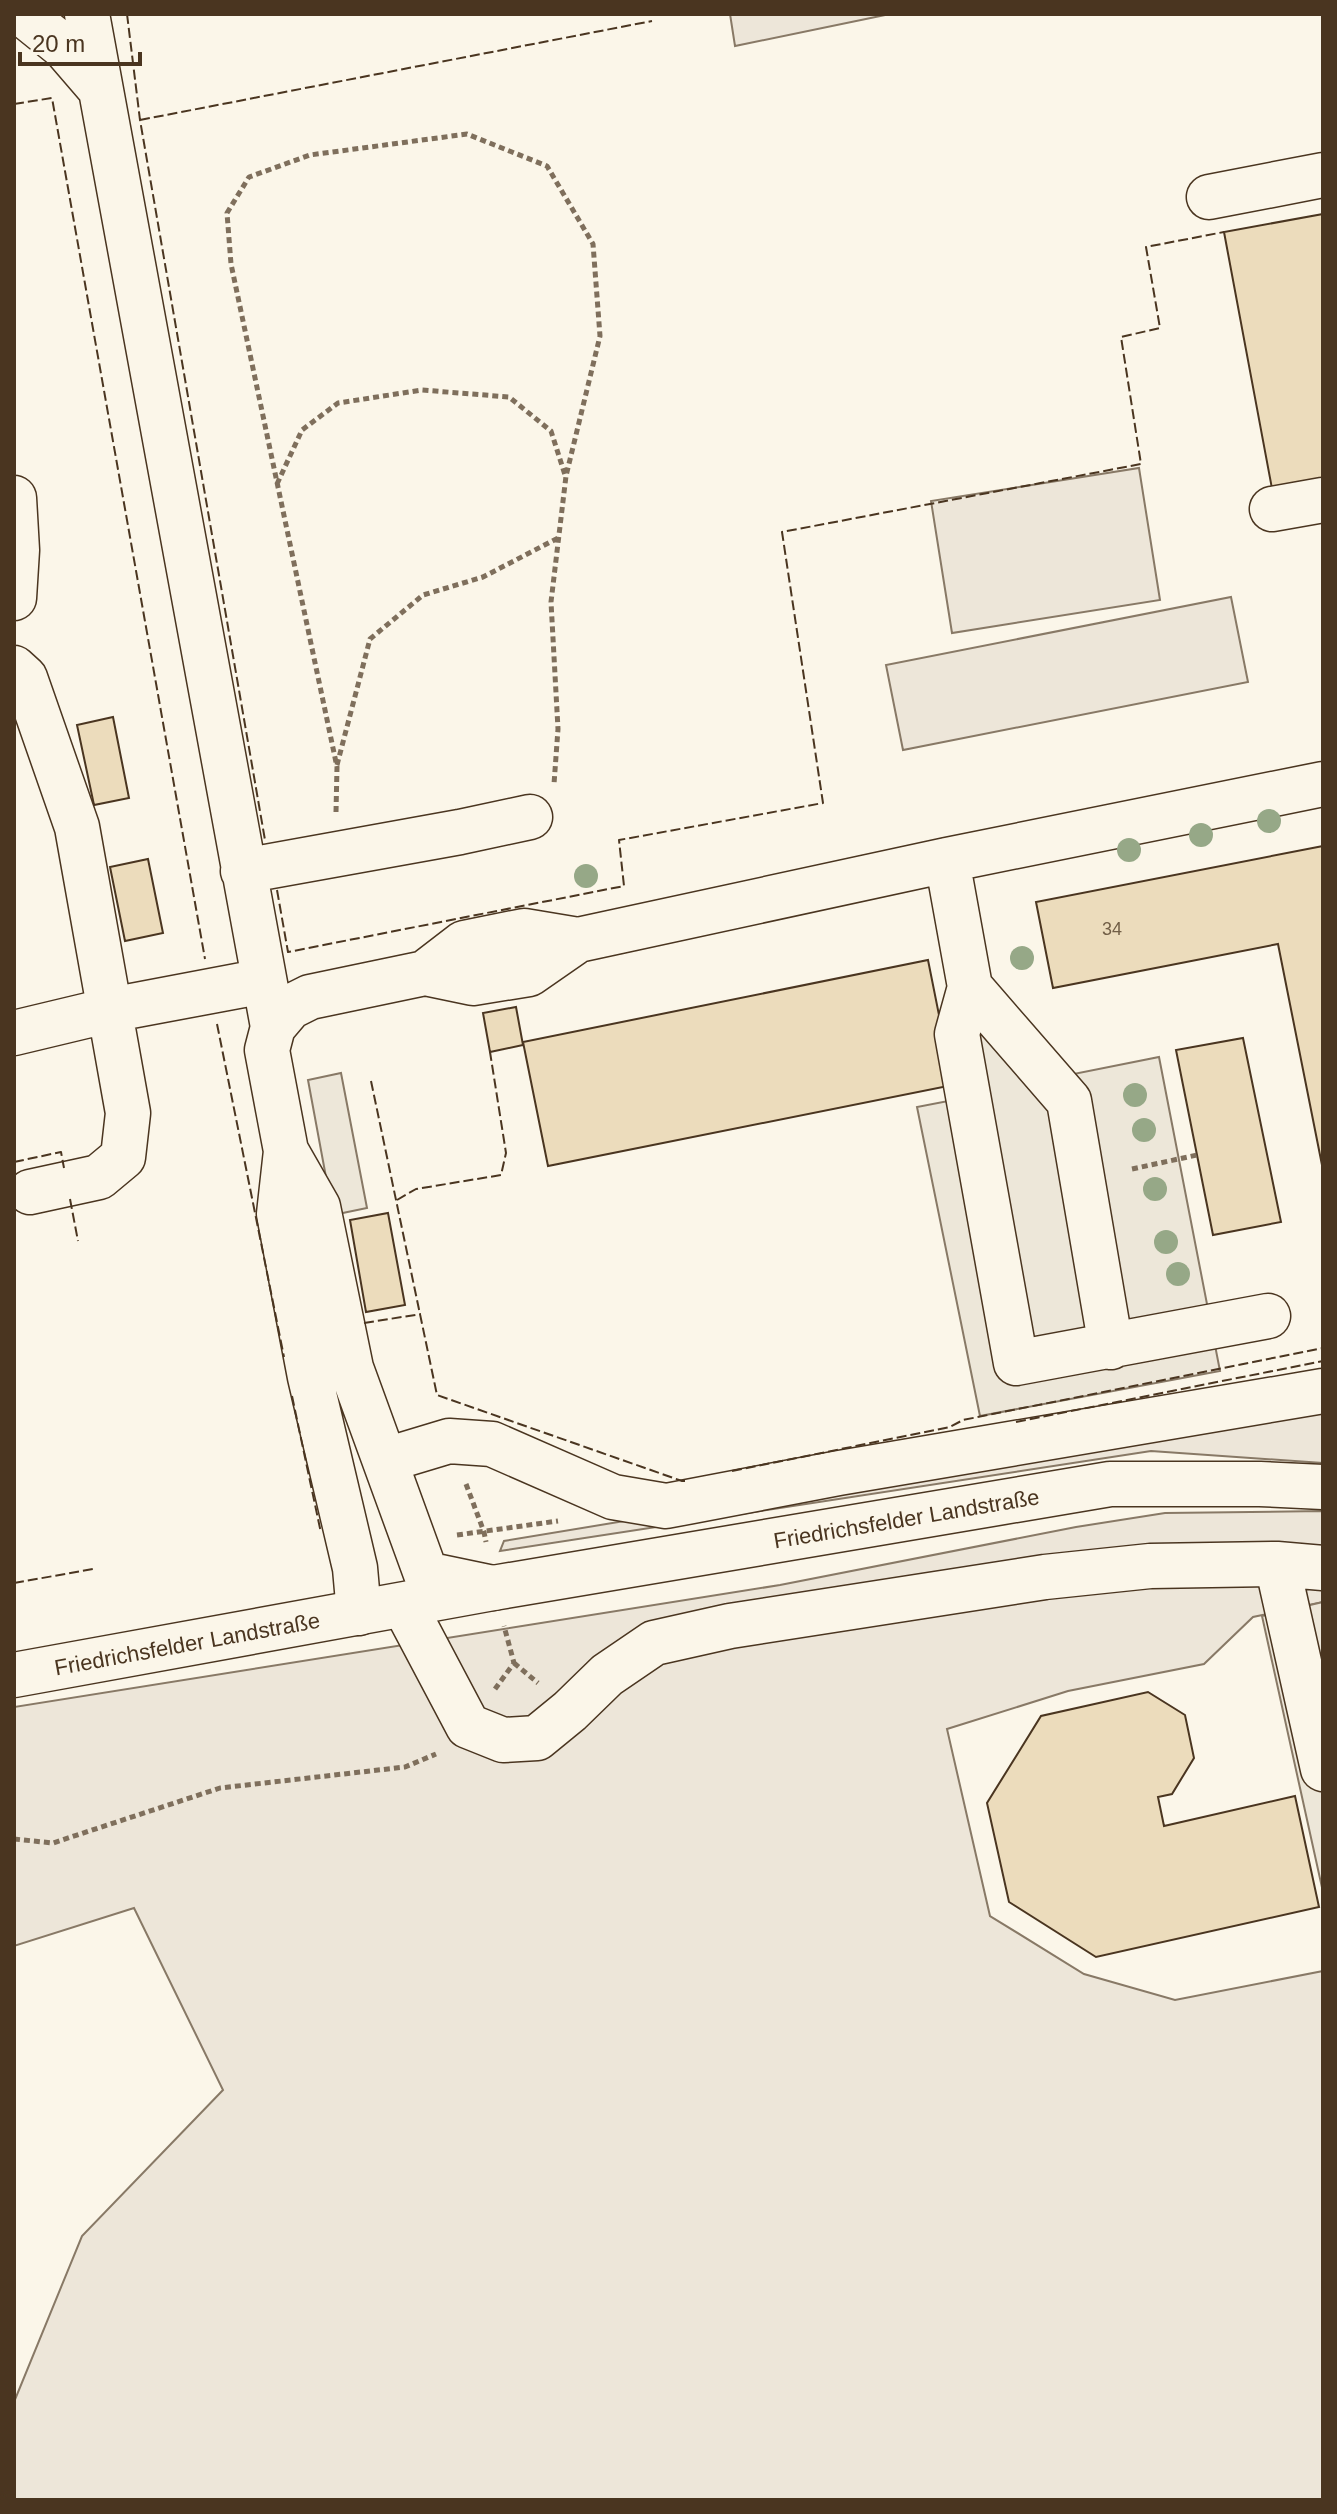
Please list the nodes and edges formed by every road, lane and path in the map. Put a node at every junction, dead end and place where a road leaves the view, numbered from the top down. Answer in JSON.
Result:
{"nodes":[{"id":1,"x":23,"y":14,"type":"edge"},
{"id":2,"x":87,"y":14,"type":"edge"},
{"id":3,"x":101,"y":90,"type":"junction"},
{"id":4,"x":1323,"y":175,"type":"edge"},
{"id":5,"x":1209,"y":197,"type":"dead end"},
{"id":6,"x":566,"y":476,"type":"junction"},
{"id":7,"x":277,"y":484,"type":"junction"},
{"id":8,"x":14,"y":498,"type":"edge"},
{"id":9,"x":1323,"y":500,"type":"edge"},
{"id":10,"x":1272,"y":509,"type":"dead end"},
{"id":11,"x":558,"y":538,"type":"junction"},
{"id":12,"x":14,"y":598,"type":"edge"},
{"id":13,"x":14,"y":668,"type":"edge"},
{"id":14,"x":337,"y":767,"type":"junction"},
{"id":15,"x":1323,"y":784,"type":"edge"},
{"id":16,"x":530,"y":817,"type":"joint"},
{"id":17,"x":329,"y":856,"type":"junction"},
{"id":18,"x":947,"y":860,"type":"junction"},
{"id":19,"x":243,"y":871,"type":"junction"},
{"id":20,"x":264,"y":981,"type":"junction"},
{"id":21,"x":970,"y":987,"type":"junction"},
{"id":22,"x":110,"y":1010,"type":"junction"},
{"id":23,"x":273,"y":1027,"type":"junction"},
{"id":24,"x":14,"y":1033,"type":"edge"},
{"id":25,"x":1197,"y":1155,"type":"dead end"},
{"id":26,"x":1132,"y":1169,"type":"dead end"},
{"id":27,"x":30,"y":1192,"type":"dead end"},
{"id":28,"x":299,"y":1210,"type":"junction"},
{"id":29,"x":1268,"y":1316,"type":"dead end"},
{"id":30,"x":1111,"y":1347,"type":"junction"},
{"id":31,"x":1323,"y":1391,"type":"edge"},
{"id":32,"x":449,"y":1441,"type":"junction"},
{"id":33,"x":386,"y":1460,"type":"junction"},
{"id":34,"x":1323,"y":1487,"type":"edge"},
{"id":35,"x":1277,"y":1564,"type":"junction"},
{"id":36,"x":1323,"y":1568,"type":"edge"},
{"id":37,"x":493,"y":1588,"type":"junction"},
{"id":38,"x":404,"y":1605,"type":"junction"},
{"id":39,"x":359,"y":1613,"type":"junction"},
{"id":40,"x":14,"y":1675,"type":"edge"},
{"id":41,"x":468,"y":1726,"type":"junction"},
{"id":42,"x":1323,"y":1769,"type":"edge"},
{"id":43,"x":14,"y":1839,"type":"edge"}],
"edges":[{"from":1,"to":3,"type":"street"},
{"from":2,"to":3,"type":"street"},
{"from":3,"to":19,"type":"street"},
{"from":4,"to":5,"type":"street"},
{"from":6,"to":7,"type":"path"},
{"from":6,"to":7,"type":"path"},
{"from":6,"to":11,"type":"path"},
{"from":7,"to":14,"type":"path"},
{"from":8,"to":12,"type":"street"},
{"from":9,"to":10,"type":"street"},
{"from":11,"to":14,"type":"path"},
{"from":11,"to":16,"type":"path"},
{"from":13,"to":22,"type":"street"},
{"from":14,"to":17,"type":"path"},
{"from":15,"to":18,"type":"street"},
{"from":16,"to":17,"type":"street"},
{"from":17,"to":19,"type":"street"},
{"from":18,"to":21,"type":"street"},
{"from":18,"to":23,"type":"street"},
{"from":19,"to":20,"type":"street"},
{"from":20,"to":22,"type":"street"},
{"from":20,"to":23,"type":"street"},
{"from":21,"to":30,"type":"street"},
{"from":21,"to":30,"type":"street"},
{"from":22,"to":24,"type":"street"},
{"from":22,"to":27,"type":"street"},
{"from":23,"to":28,"type":"street"},
{"from":25,"to":26,"type":"path"},
{"from":28,"to":33,"type":"street","name":"Friedrichsfelder Landstraße"},
{"from":28,"to":39,"type":"street"},
{"from":29,"to":30,"type":"street"},
{"from":31,"to":32,"type":"street"},
{"from":32,"to":33,"type":"street"},
{"from":32,"to":37,"type":"path"},
{"from":33,"to":37,"type":"street","name":"Friedrichsfelder Landstraße"},
{"from":34,"to":37,"type":"street","name":"Friedrichsfelder Landstraße"},
{"from":35,"to":36,"type":"street"},
{"from":35,"to":41,"type":"street"},
{"from":35,"to":42,"type":"street"},
{"from":37,"to":38,"type":"street","name":"Friedrichsfelder Landstraße"},
{"from":37,"to":41,"type":"path"},
{"from":38,"to":39,"type":"street","name":"Friedrichsfelder Landstraße"},
{"from":38,"to":41,"type":"street"},
{"from":39,"to":40,"type":"street","name":"Friedrichsfelder Landstraße"},
{"from":41,"to":43,"type":"path"}]}
